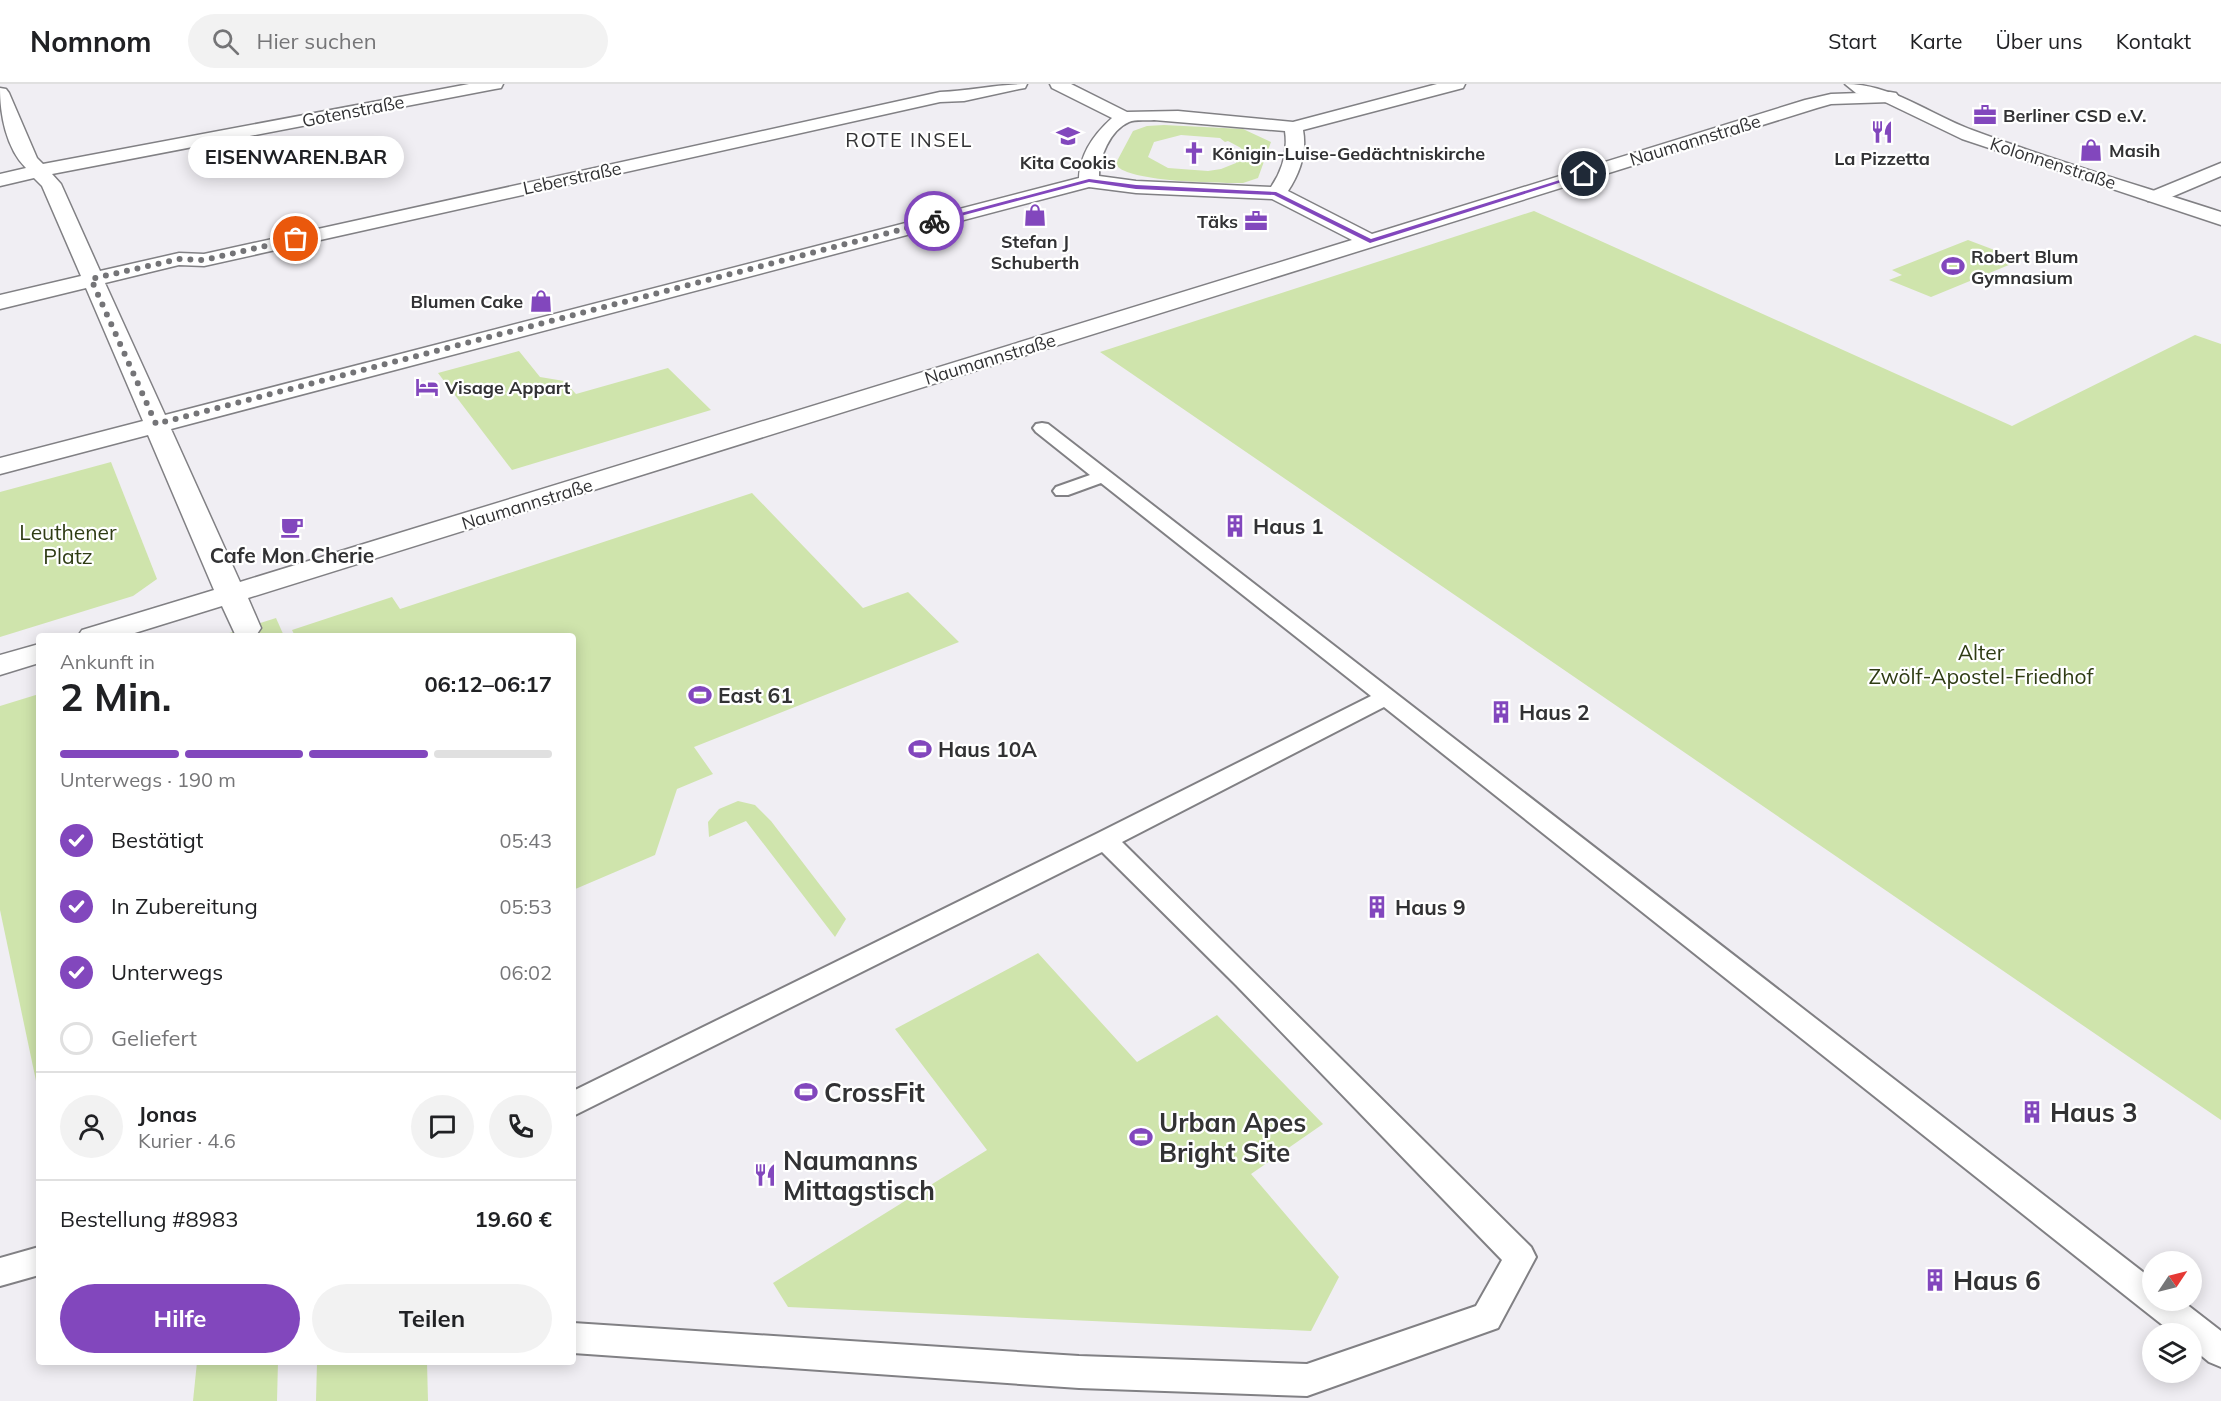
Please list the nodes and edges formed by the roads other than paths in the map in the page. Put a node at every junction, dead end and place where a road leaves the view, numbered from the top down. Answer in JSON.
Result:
{"nodes":[{"id":1,"x":495,"y":84,"type":"edge"},
{"id":2,"x":975,"y":84,"type":"edge"},
{"id":3,"x":1019,"y":84,"type":"edge"},
{"id":4,"x":1058,"y":84,"type":"edge"},
{"id":5,"x":1457,"y":84,"type":"edge"},
{"id":6,"x":1853,"y":84,"type":"edge"},
{"id":7,"x":1891,"y":91,"type":"edge"},
{"id":8,"x":0,"y":93,"type":"edge"},
{"id":9,"x":940,"y":97,"type":"junction"},
{"id":10,"x":1124,"y":117,"type":"junction"},
{"id":11,"x":1293,"y":127,"type":"junction"},
{"id":12,"x":2221,"y":169,"type":"edge"},
{"id":13,"x":38,"y":171,"type":"junction"},
{"id":14,"x":0,"y":180,"type":"edge"},
{"id":15,"x":1089,"y":181,"type":"junction"},
{"id":16,"x":1276,"y":193,"type":"junction"},
{"id":17,"x":2155,"y":197,"type":"junction"},
{"id":18,"x":2221,"y":219,"type":"edge"},
{"id":19,"x":1370,"y":241,"type":"junction"},
{"id":20,"x":94,"y":285,"type":"junction"},
{"id":21,"x":0,"y":302,"type":"edge"},
{"id":22,"x":0,"y":309,"type":"edge"},
{"id":23,"x":156,"y":424,"type":"junction"},
{"id":24,"x":1042,"y":428,"type":"dead end"},
{"id":25,"x":0,"y":465,"type":"edge"},
{"id":26,"x":1104,"y":476,"type":"junction"},
{"id":27,"x":1062,"y":491,"type":"dead end"},
{"id":28,"x":230,"y":594,"type":"junction"},
{"id":29,"x":246,"y":628,"type":"dead end"},
{"id":30,"x":103,"y":633,"type":"edge"},
{"id":31,"x":36,"y":654,"type":"edge"},
{"id":32,"x":0,"y":665,"type":"edge"},
{"id":33,"x":1386,"y":697,"type":"junction"},
{"id":34,"x":1105,"y":840,"type":"junction"},
{"id":35,"x":576,"y":1103,"type":"edge"},
{"id":36,"x":36,"y":1262,"type":"edge"},
{"id":37,"x":0,"y":1272,"type":"edge"},
{"id":38,"x":2142,"y":1290,"type":"edge"},
{"id":39,"x":2170,"y":1311,"type":"edge"},
{"id":40,"x":576,"y":1338,"type":"edge"},
{"id":41,"x":2221,"y":1351,"type":"edge"}],
"edges":[{"from":1,"to":13,"type":"street","name":"Gotenstraße"},
{"from":2,"to":9,"type":"street","name":"Leberstraße"},
{"from":3,"to":9,"type":"street","name":"Leberstraße"},
{"from":4,"to":10,"type":"street"},
{"from":5,"to":11,"type":"street"},
{"from":6,"to":7,"type":"street","name":"Kolonnenstraße"},
{"from":7,"to":17,"type":"street","name":"Kolonnenstraße"},
{"from":7,"to":19,"type":"street","name":"Naumannstraße"},
{"from":8,"to":13,"type":"street"},
{"from":9,"to":20,"type":"street","name":"Leberstraße"},
{"from":10,"to":11,"type":"street"},
{"from":10,"to":15,"type":"street"},
{"from":11,"to":16,"type":"street"},
{"from":12,"to":17,"type":"street"},
{"from":13,"to":14,"type":"street","name":"Gotenstraße"},
{"from":13,"to":20,"type":"street"},
{"from":15,"to":16,"type":"street"},
{"from":15,"to":23,"type":"street"},
{"from":16,"to":19,"type":"street"},
{"from":17,"to":18,"type":"street","name":"Kolonnenstraße"},
{"from":19,"to":28,"type":"street","name":"Naumannstraße"},
{"from":20,"to":21,"type":"street","name":"Leberstraße"},
{"from":20,"to":22,"type":"street","name":"Leberstraße"},
{"from":20,"to":23,"type":"street"},
{"from":23,"to":25,"type":"street"},
{"from":23,"to":28,"type":"street"},
{"from":24,"to":26,"type":"lane"},
{"from":26,"to":27,"type":"lane"},
{"from":26,"to":33,"type":"lane"},
{"from":28,"to":29,"type":"street"},
{"from":28,"to":30,"type":"street","name":"Naumannstraße"},
{"from":31,"to":32,"type":"street"},
{"from":33,"to":34,"type":"lane"},
{"from":33,"to":38,"type":"lane"},
{"from":34,"to":35,"type":"lane"},
{"from":34,"to":40,"type":"lane"},
{"from":36,"to":37,"type":"lane"},
{"from":39,"to":41,"type":"lane"}]}
